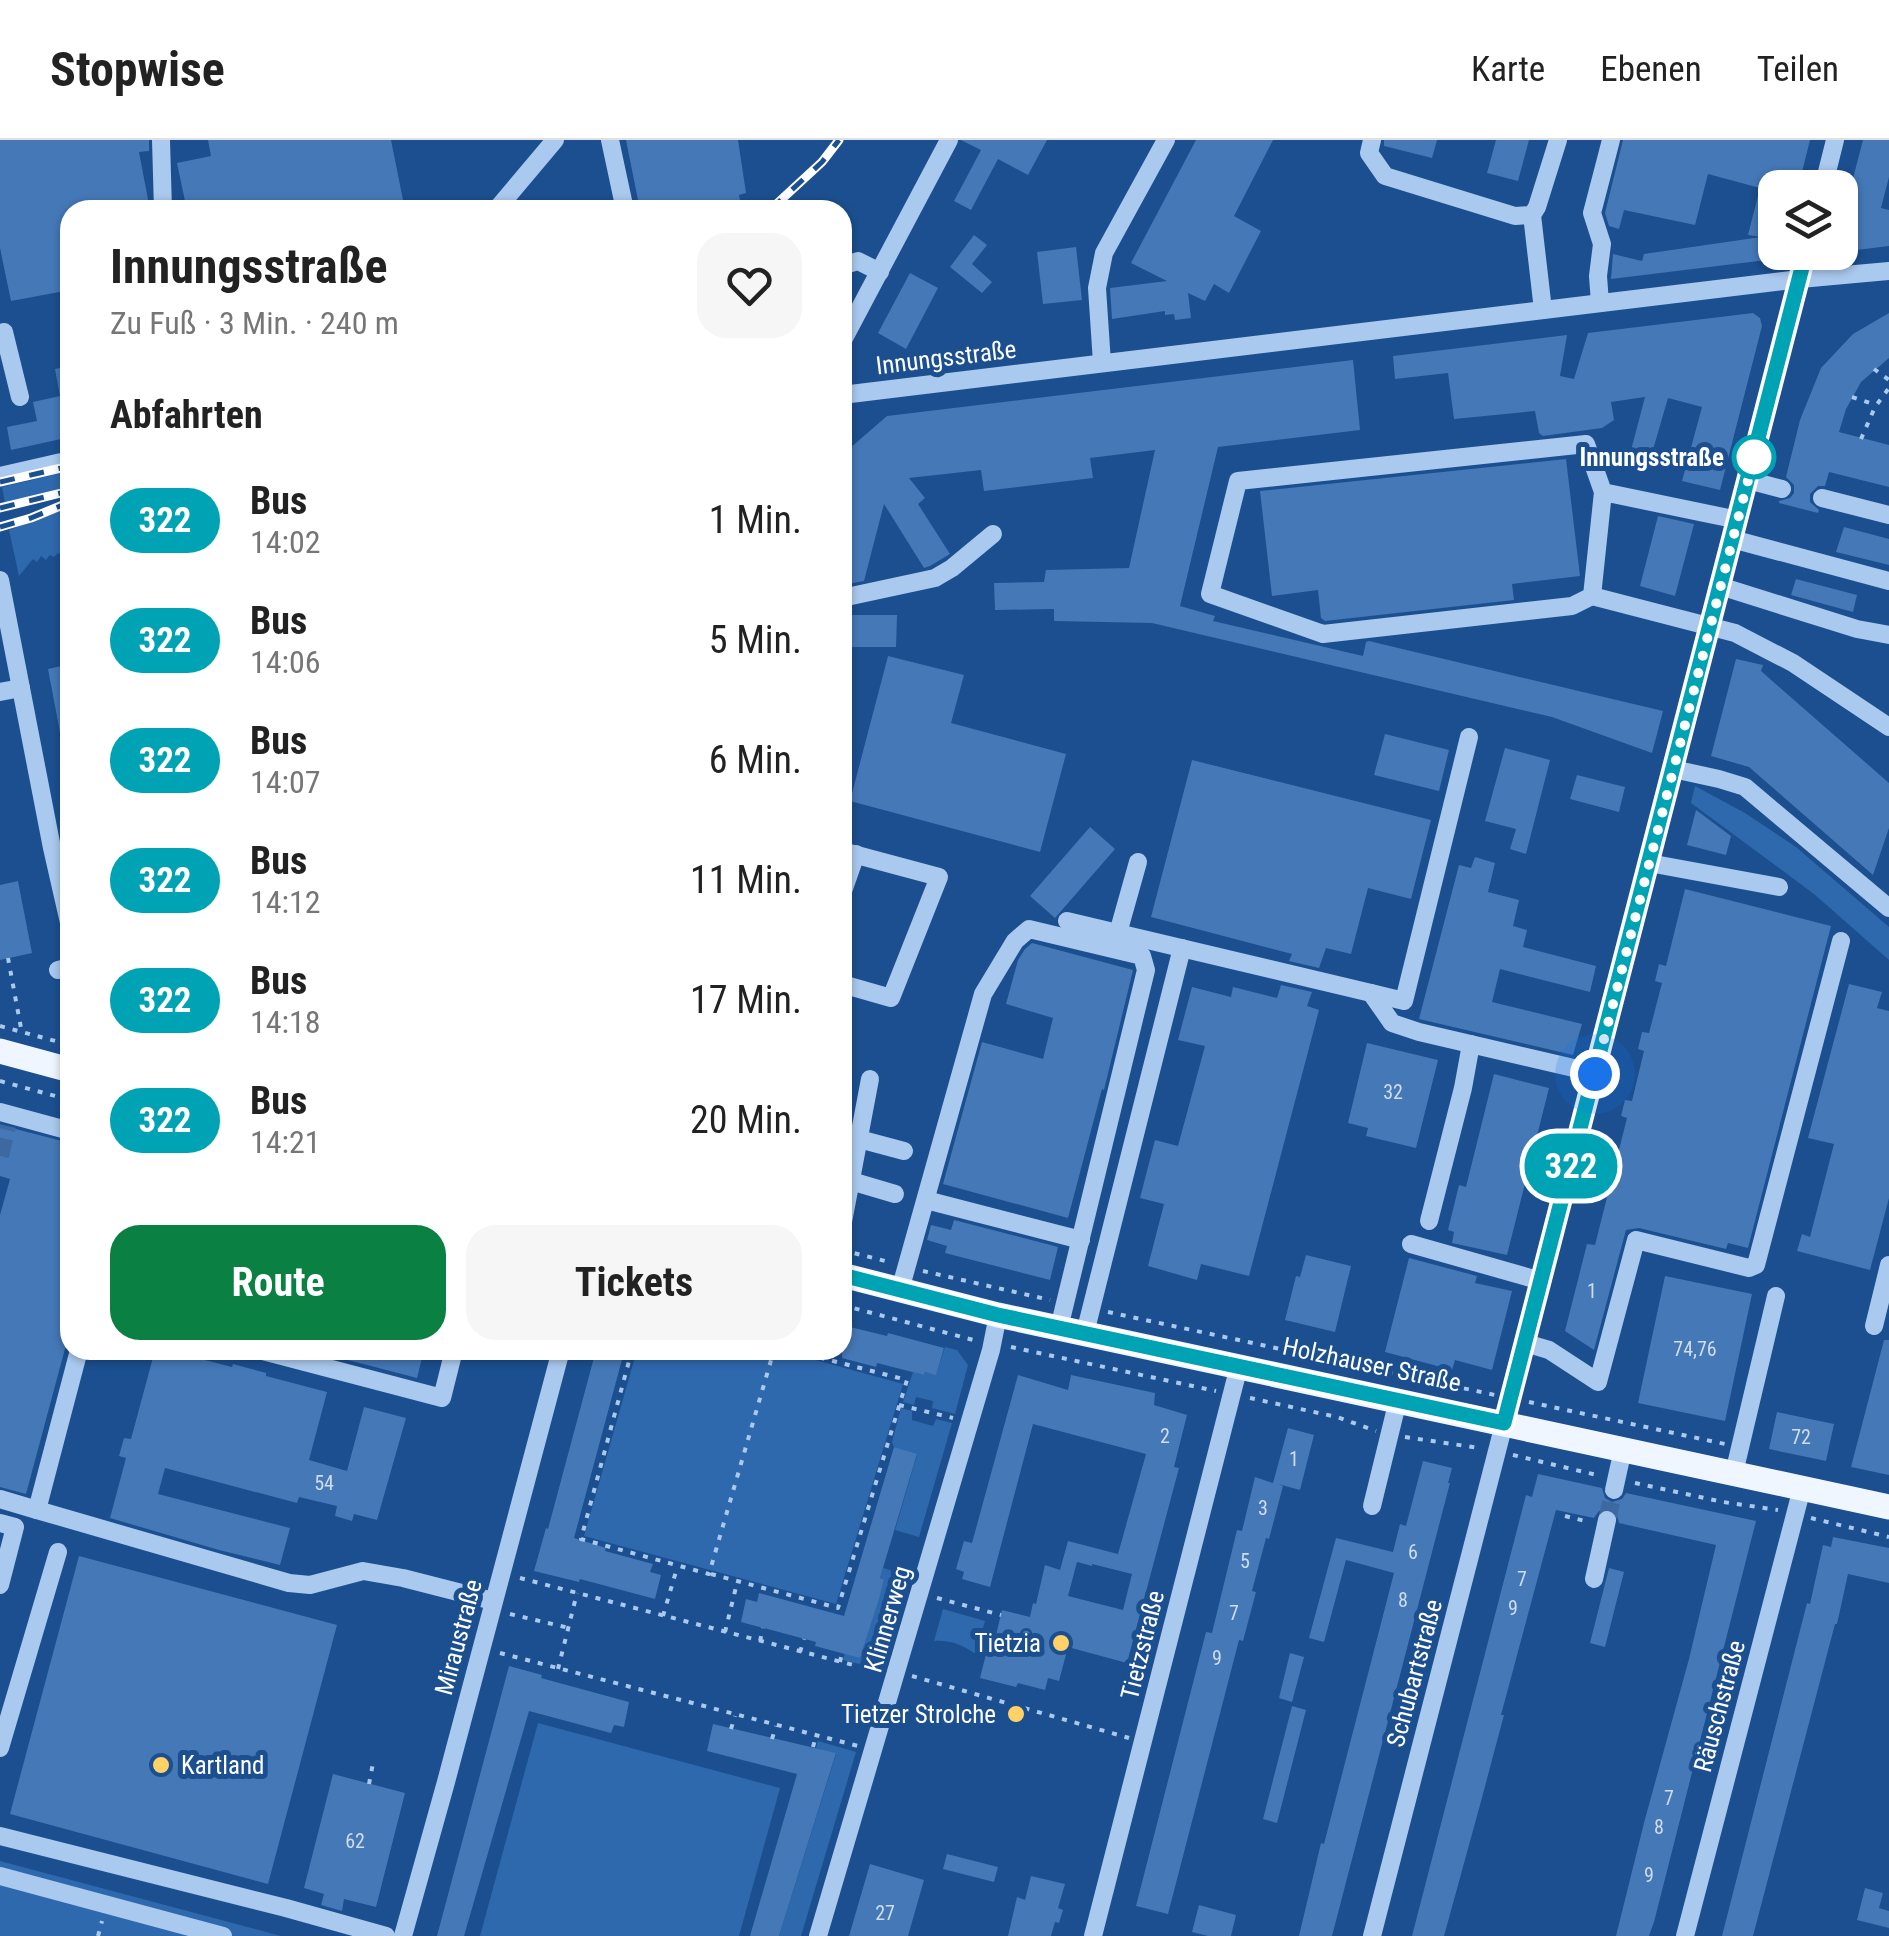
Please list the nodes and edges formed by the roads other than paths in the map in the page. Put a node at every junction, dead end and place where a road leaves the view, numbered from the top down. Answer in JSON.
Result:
{"nodes":[{"id":1,"x":161,"y":140,"type":"edge"},
{"id":2,"x":555,"y":140,"type":"edge"},
{"id":3,"x":610,"y":140,"type":"edge"},
{"id":4,"x":949,"y":140,"type":"edge"},
{"id":5,"x":1166,"y":140,"type":"edge"},
{"id":6,"x":1372,"y":140,"type":"edge"},
{"id":7,"x":1558,"y":140,"type":"edge"},
{"id":8,"x":1612,"y":140,"type":"edge"},
{"id":9,"x":1836,"y":140,"type":"edge"},
{"id":10,"x":1828,"y":170,"type":"edge"},
{"id":11,"x":163,"y":200,"type":"edge"},
{"id":12,"x":504,"y":200,"type":"edge"},
{"id":13,"x":623,"y":200,"type":"edge"},
{"id":14,"x":1532,"y":215,"type":"junction"},
{"id":15,"x":852,"y":263,"type":"edge"},
{"id":16,"x":1802,"y":270,"type":"edge"},
{"id":17,"x":1889,"y":270,"type":"edge"},
{"id":18,"x":880,"y":272,"type":"junction"},
{"id":19,"x":1800,"y":279,"type":"junction"},
{"id":20,"x":1600,"y":303,"type":"junction"},
{"id":21,"x":1542,"y":310,"type":"junction"},
{"id":22,"x":852,"y":324,"type":"edge"},
{"id":23,"x":4,"y":332,"type":"dead end"},
{"id":24,"x":1102,"y":363,"type":"junction"},
{"id":25,"x":852,"y":393,"type":"edge"},
{"id":26,"x":20,"y":398,"type":"dead end"},
{"id":27,"x":60,"y":462,"type":"edge"},
{"id":28,"x":0,"y":476,"type":"edge"},
{"id":29,"x":1748,"y":480,"type":"junction"},
{"id":30,"x":1782,"y":488,"type":"dead end"},
{"id":31,"x":1603,"y":492,"type":"junction"},
{"id":32,"x":1822,"y":498,"type":"dead end"},
{"id":33,"x":1889,"y":515,"type":"edge"},
{"id":34,"x":1738,"y":520,"type":"junction"},
{"id":35,"x":993,"y":534,"type":"dead end"},
{"id":36,"x":1732,"y":539,"type":"junction"},
{"id":37,"x":0,"y":580,"type":"edge"},
{"id":38,"x":1889,"y":581,"type":"edge"},
{"id":39,"x":1720,"y":586,"type":"junction"},
{"id":40,"x":852,"y":596,"type":"edge"},
{"id":41,"x":1592,"y":596,"type":"junction"},
{"id":42,"x":1710,"y":626,"type":"junction"},
{"id":43,"x":1889,"y":635,"type":"edge"},
{"id":44,"x":21,"y":688,"type":"junction"},
{"id":45,"x":0,"y":692,"type":"edge"},
{"id":46,"x":1889,"y":727,"type":"edge"},
{"id":47,"x":1469,"y":737,"type":"dead end"},
{"id":48,"x":1673,"y":769,"type":"junction"},
{"id":49,"x":852,"y":853,"type":"edge"},
{"id":50,"x":1138,"y":862,"type":"dead end"},
{"id":51,"x":1649,"y":863,"type":"junction"},
{"id":52,"x":60,"y":881,"type":"edge"},
{"id":53,"x":1779,"y":888,"type":"dead end"},
{"id":54,"x":1889,"y":908,"type":"edge"},
{"id":55,"x":1067,"y":921,"type":"dead end"},
{"id":56,"x":1118,"y":933,"type":"junction"},
{"id":57,"x":1841,"y":941,"type":"dead end"},
{"id":58,"x":1182,"y":948,"type":"junction"},
{"id":59,"x":852,"y":987,"type":"edge"},
{"id":60,"x":1371,"y":993,"type":"junction"},
{"id":61,"x":1471,"y":1044,"type":"junction"},
{"id":62,"x":0,"y":1051,"type":"edge"},
{"id":63,"x":60,"y":1067,"type":"edge"},
{"id":64,"x":1595,"y":1074,"type":"junction"},
{"id":65,"x":870,"y":1080,"type":"dead end"},
{"id":66,"x":6,"y":1118,"type":"edge"},
{"id":67,"x":60,"y":1129,"type":"edge"},
{"id":68,"x":859,"y":1138,"type":"junction"},
{"id":69,"x":904,"y":1151,"type":"dead end"},
{"id":70,"x":852,"y":1176,"type":"edge"},
{"id":71,"x":852,"y":1182,"type":"edge"},
{"id":72,"x":895,"y":1194,"type":"dead end"},
{"id":73,"x":926,"y":1200,"type":"junction"},
{"id":74,"x":1429,"y":1221,"type":"dead end"},
{"id":75,"x":1080,"y":1240,"type":"junction"},
{"id":76,"x":1411,"y":1244,"type":"dead end"},
{"id":77,"x":1889,"y":1265,"type":"edge"},
{"id":78,"x":852,"y":1276,"type":"edge"},
{"id":79,"x":903,"y":1279,"type":"junction"},
{"id":80,"x":1541,"y":1281,"type":"junction"},
{"id":81,"x":1776,"y":1296,"type":"dead end"},
{"id":82,"x":998,"y":1315,"type":"junction"},
{"id":83,"x":1062,"y":1315,"type":"junction"},
{"id":84,"x":1088,"y":1321,"type":"junction"},
{"id":85,"x":1874,"y":1326,"type":"dead end"},
{"id":86,"x":1525,"y":1343,"type":"junction"},
{"id":87,"x":76,"y":1360,"type":"edge"},
{"id":88,"x":298,"y":1360,"type":"edge"},
{"id":89,"x":452,"y":1360,"type":"edge"},
{"id":90,"x":559,"y":1360,"type":"edge"},
{"id":91,"x":1239,"y":1366,"type":"junction"},
{"id":92,"x":1398,"y":1400,"type":"junction"},
{"id":93,"x":1504,"y":1423,"type":"junction"},
{"id":94,"x":1623,"y":1449,"type":"junction"},
{"id":95,"x":1734,"y":1473,"type":"junction"},
{"id":96,"x":1615,"y":1485,"type":"tunnel mouth"},
{"id":97,"x":1802,"y":1488,"type":"junction"},
{"id":98,"x":0,"y":1499,"type":"edge"},
{"id":99,"x":1372,"y":1506,"type":"dead end"},
{"id":100,"x":1889,"y":1507,"type":"edge"},
{"id":101,"x":37,"y":1510,"type":"junction"},
{"id":102,"x":0,"y":1523,"type":"edge"},
{"id":103,"x":1606,"y":1523,"type":"tunnel mouth"},
{"id":104,"x":58,"y":1552,"type":"dead end"},
{"id":105,"x":1594,"y":1579,"type":"dead end"},
{"id":106,"x":0,"y":1585,"type":"edge"},
{"id":107,"x":493,"y":1601,"type":"junction"},
{"id":108,"x":0,"y":1748,"type":"edge"},
{"id":109,"x":0,"y":1836,"type":"edge"},
{"id":110,"x":0,"y":1876,"type":"edge"},
{"id":111,"x":224,"y":1936,"type":"edge"},
{"id":112,"x":386,"y":1936,"type":"edge"},
{"id":113,"x":403,"y":1936,"type":"edge"},
{"id":114,"x":818,"y":1936,"type":"edge"},
{"id":115,"x":1093,"y":1936,"type":"edge"},
{"id":116,"x":1372,"y":1936,"type":"edge"},
{"id":117,"x":1685,"y":1936,"type":"edge"}],
"edges":[{"from":1,"to":11,"type":"street"},
{"from":2,"to":12,"type":"street"},
{"from":3,"to":13,"type":"street"},
{"from":4,"to":18,"type":"street"},
{"from":5,"to":24,"type":"street"},
{"from":6,"to":14,"type":"street"},
{"from":7,"to":14,"type":"street"},
{"from":8,"to":20,"type":"street"},
{"from":9,"to":10,"type":"street"},
{"from":14,"to":21,"type":"street"},
{"from":15,"to":18,"type":"street"},
{"from":16,"to":19,"type":"street","name":"Schubartstraße"},
{"from":17,"to":19,"type":"street","name":"Innungsstraße"},
{"from":18,"to":22,"type":"street"},
{"from":19,"to":20,"type":"street","name":"Innungsstraße"},
{"from":19,"to":29,"type":"street","name":"Schubartstraße"},
{"from":20,"to":21,"type":"street","name":"Innungsstraße"},
{"from":21,"to":24,"type":"street","name":"Innungsstraße"},
{"from":23,"to":26,"type":"street"},
{"from":24,"to":25,"type":"street","name":"Innungsstraße"},
{"from":27,"to":28,"type":"street"},
{"from":29,"to":30,"type":"street"},
{"from":29,"to":34,"type":"street","name":"Schubartstraße"},
{"from":31,"to":34,"type":"street"},
{"from":31,"to":41,"type":"street"},
{"from":31,"to":41,"type":"street"},
{"from":32,"to":33,"type":"street"},
{"from":34,"to":36,"type":"street","name":"Schubartstraße"},
{"from":35,"to":40,"type":"street"},
{"from":36,"to":38,"type":"street"},
{"from":36,"to":39,"type":"street","name":"Schubartstraße"},
{"from":37,"to":44,"type":"street"},
{"from":39,"to":42,"type":"street","name":"Schubartstraße"},
{"from":39,"to":43,"type":"street"},
{"from":41,"to":42,"type":"street"},
{"from":42,"to":46,"type":"street"},
{"from":42,"to":48,"type":"street","name":"Schubartstraße"},
{"from":44,"to":45,"type":"street"},
{"from":44,"to":52,"type":"street"},
{"from":47,"to":60,"type":"street"},
{"from":48,"to":51,"type":"street","name":"Schubartstraße"},
{"from":48,"to":54,"type":"street"},
{"from":49,"to":59,"type":"street"},
{"from":50,"to":56,"type":"street"},
{"from":51,"to":53,"type":"street"},
{"from":51,"to":64,"type":"street","name":"Schubartstraße"},
{"from":55,"to":56,"type":"street"},
{"from":56,"to":58,"type":"street"},
{"from":57,"to":86,"type":"street"},
{"from":58,"to":60,"type":"street"},
{"from":58,"to":84,"type":"street"},
{"from":60,"to":61,"type":"street"},
{"from":61,"to":64,"type":"street"},
{"from":61,"to":74,"type":"street"},
{"from":62,"to":63,"type":"main road"},
{"from":64,"to":80,"type":"street","name":"Schubartstraße"},
{"from":65,"to":68,"type":"street"},
{"from":66,"to":67,"type":"street"},
{"from":68,"to":69,"type":"street"},
{"from":68,"to":70,"type":"street"},
{"from":71,"to":72,"type":"street"},
{"from":73,"to":75,"type":"street"},
{"from":73,"to":75,"type":"street"},
{"from":73,"to":79,"type":"street"},
{"from":75,"to":83,"type":"street"},
{"from":76,"to":80,"type":"street"},
{"from":77,"to":85,"type":"street"},
{"from":78,"to":79,"type":"main road","name":"Holzhauser Straße"},
{"from":79,"to":82,"type":"main road","name":"Holzhauser Straße"},
{"from":80,"to":86,"type":"street","name":"Schubartstraße"},
{"from":81,"to":95,"type":"street"},
{"from":82,"to":83,"type":"main road","name":"Holzhauser Straße"},
{"from":82,"to":114,"type":"street","name":"Klinnerweg"},
{"from":83,"to":84,"type":"main road","name":"Holzhauser Straße"},
{"from":84,"to":91,"type":"main road","name":"Holzhauser Straße"},
{"from":86,"to":93,"type":"street","name":"Schubartstraße"},
{"from":87,"to":101,"type":"street"},
{"from":88,"to":89,"type":"street"},
{"from":90,"to":107,"type":"street","name":"Miraustraße"},
{"from":91,"to":92,"type":"main road","name":"Holzhauser Straße"},
{"from":91,"to":115,"type":"street","name":"Tietzstraße"},
{"from":92,"to":93,"type":"main road","name":"Holzhauser Straße"},
{"from":92,"to":99,"type":"street"},
{"from":93,"to":94,"type":"main road","name":"Holzhauser Straße"},
{"from":93,"to":116,"type":"street","name":"Schubartstraße"},
{"from":94,"to":95,"type":"main road","name":"Holzhauser Straße"},
{"from":94,"to":96,"type":"street"},
{"from":95,"to":97,"type":"main road","name":"Holzhauser Straße"},
{"from":97,"to":100,"type":"main road","name":"Holzhauser Straße"},
{"from":97,"to":117,"type":"street","name":"Räuschstraße"},
{"from":98,"to":101,"type":"street"},
{"from":101,"to":107,"type":"street"},
{"from":102,"to":106,"type":"street"},
{"from":103,"to":105,"type":"street"},
{"from":104,"to":108,"type":"street"},
{"from":107,"to":113,"type":"street","name":"Miraustraße"},
{"from":109,"to":112,"type":"street"},
{"from":110,"to":111,"type":"street"}]}
